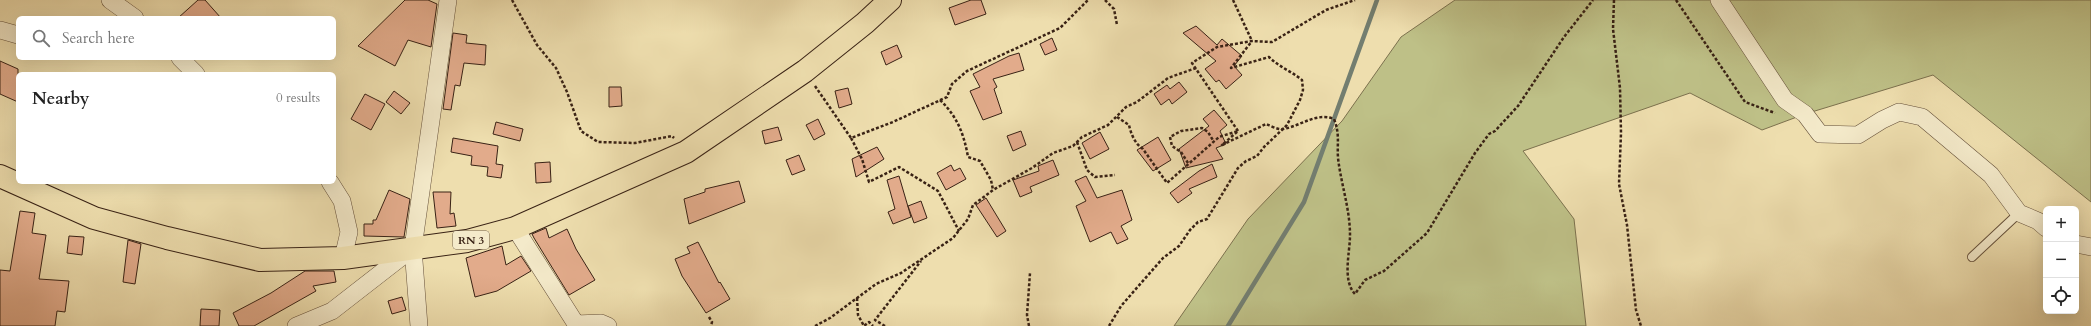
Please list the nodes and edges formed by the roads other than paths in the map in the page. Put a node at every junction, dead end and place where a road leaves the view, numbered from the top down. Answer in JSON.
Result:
{"nodes":[{"id":1,"x":110,"y":0,"type":"edge"},
{"id":2,"x":448,"y":0,"type":"edge"},
{"id":3,"x":890,"y":0,"type":"edge"},
{"id":4,"x":1719,"y":0,"type":"edge"},
{"id":5,"x":132,"y":16,"type":"edge"},
{"id":6,"x":0,"y":30,"type":"edge"},
{"id":7,"x":16,"y":35,"type":"edge"},
{"id":8,"x":182,"y":60,"type":"edge"},
{"id":9,"x":194,"y":72,"type":"edge"},
{"id":10,"x":0,"y":176,"type":"edge"},
{"id":11,"x":16,"y":183,"type":"edge"},
{"id":12,"x":18,"y":184,"type":"edge"},
{"id":13,"x":331,"y":184,"type":"edge"},
{"id":14,"x":2019,"y":213,"type":"junction"},
{"id":15,"x":2043,"y":225,"type":"edge"},
{"id":16,"x":515,"y":228,"type":"junction"},
{"id":17,"x":2079,"y":245,"type":"edge"},
{"id":18,"x":2091,"y":247,"type":"edge"},
{"id":19,"x":413,"y":248,"type":"junction"},
{"id":20,"x":1972,"y":257,"type":"dead end"},
{"id":21,"x":343,"y":258,"type":"junction"},
{"id":22,"x":296,"y":326,"type":"edge"},
{"id":23,"x":419,"y":326,"type":"edge"},
{"id":24,"x":608,"y":326,"type":"edge"}],
"edges":[{"from":1,"to":5,"type":"street"},
{"from":2,"to":19,"type":"street"},
{"from":3,"to":16,"type":"highway","number":"RN 3"},
{"from":4,"to":14,"type":"street"},
{"from":6,"to":7,"type":"street"},
{"from":8,"to":9,"type":"street"},
{"from":10,"to":11,"type":"highway","number":"RN 3"},
{"from":12,"to":21,"type":"highway","number":"RN 3"},
{"from":13,"to":21,"type":"street"},
{"from":14,"to":15,"type":"street"},
{"from":14,"to":20,"type":"lane"},
{"from":16,"to":19,"type":"highway","number":"RN 3"},
{"from":16,"to":24,"type":"street"},
{"from":17,"to":18,"type":"street"},
{"from":19,"to":21,"type":"highway","number":"RN 3"},
{"from":19,"to":22,"type":"street"},
{"from":19,"to":23,"type":"street"}]}
